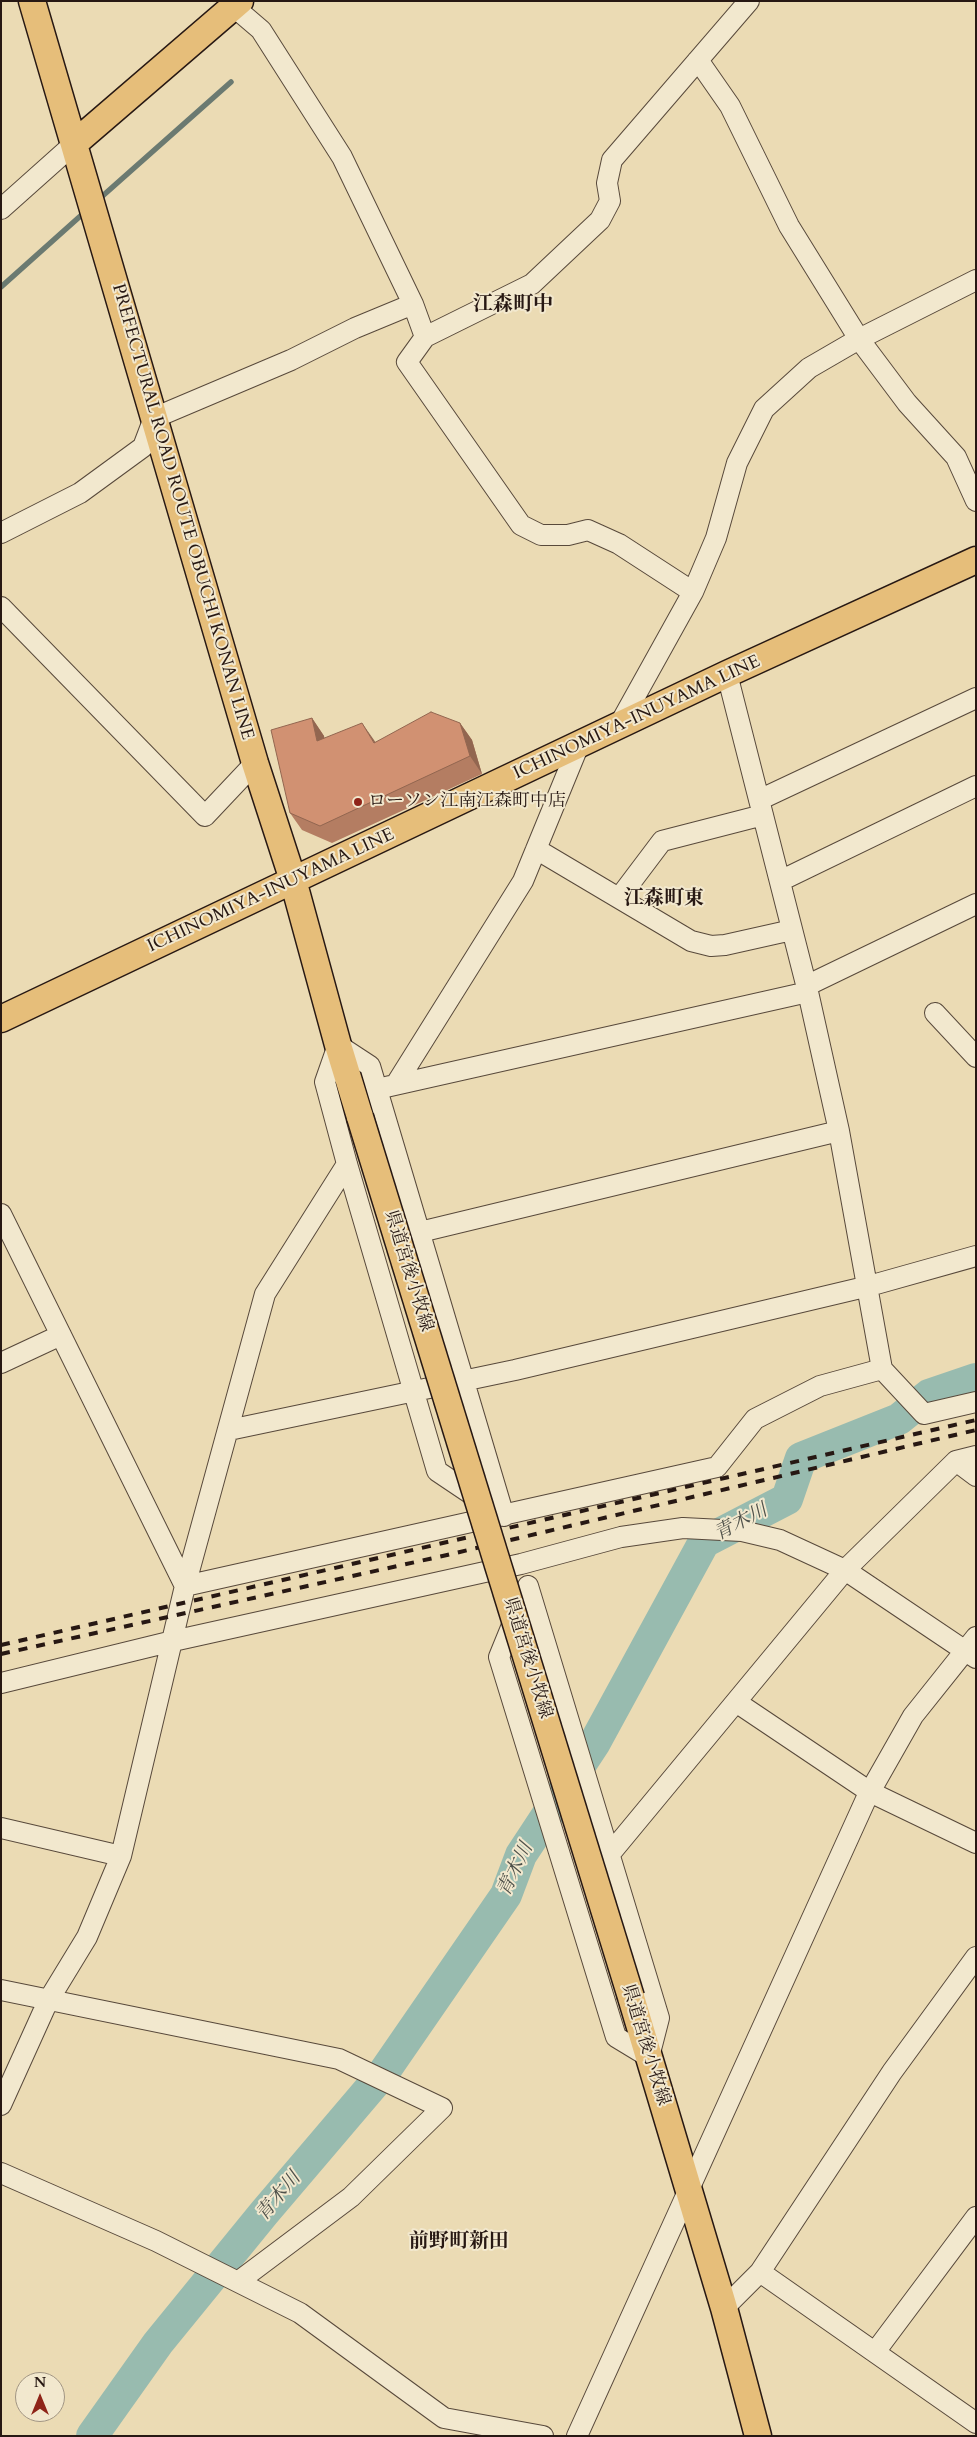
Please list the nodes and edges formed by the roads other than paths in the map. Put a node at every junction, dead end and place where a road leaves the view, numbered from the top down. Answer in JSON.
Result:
{"nodes":[{"id":1,"x":32,"y":1,"type":"edge"},
{"id":2,"x":749,"y":1,"type":"edge"},
{"id":3,"x":237,"y":4,"type":"edge"},
{"id":4,"x":698,"y":60,"type":"junction"},
{"id":5,"x":75,"y":143,"type":"junction"},
{"id":6,"x":3,"y":204,"type":"edge"},
{"id":7,"x":976,"y":280,"type":"edge"},
{"id":8,"x":413,"y":304,"type":"junction"},
{"id":9,"x":425,"y":337,"type":"junction"},
{"id":10,"x":860,"y":339,"type":"junction"},
{"id":11,"x":154,"y":418,"type":"junction"},
{"id":12,"x":976,"y":501,"type":"edge"},
{"id":13,"x":1,"y":533,"type":"edge"},
{"id":14,"x":976,"y":560,"type":"edge"},
{"id":15,"x":693,"y":592,"type":"junction"},
{"id":16,"x":1,"y":607,"type":"edge"},
{"id":17,"x":728,"y":674,"type":"junction"},
{"id":18,"x":976,"y":698,"type":"edge"},
{"id":19,"x":618,"y":727,"type":"junction"},
{"id":20,"x":578,"y":747,"type":"junction"},
{"id":21,"x":255,"y":763,"type":"junction"},
{"id":22,"x":976,"y":786,"type":"edge"},
{"id":23,"x":761,"y":807,"type":"junction"},
{"id":24,"x":536,"y":849,"type":"junction"},
{"id":25,"x":293,"y":880,"type":"junction"},
{"id":26,"x":780,"y":881,"type":"junction"},
{"id":27,"x":618,"y":898,"type":"junction"},
{"id":28,"x":976,"y":904,"type":"edge"},
{"id":29,"x":792,"y":930,"type":"junction"},
{"id":30,"x":807,"y":989,"type":"junction"},
{"id":31,"x":935,"y":1012,"type":"dead end"},
{"id":32,"x":1,"y":1019,"type":"edge"},
{"id":33,"x":338,"y":1045,"type":"junction"},
{"id":34,"x":976,"y":1057,"type":"edge"},
{"id":35,"x":386,"y":1087,"type":"junction"},
{"id":36,"x":839,"y":1131,"type":"junction"},
{"id":37,"x":347,"y":1164,"type":"junction"},
{"id":38,"x":1,"y":1214,"type":"edge"},
{"id":39,"x":420,"y":1232,"type":"junction"},
{"id":40,"x":976,"y":1256,"type":"edge"},
{"id":41,"x":868,"y":1286,"type":"junction"},
{"id":42,"x":61,"y":1335,"type":"junction"},
{"id":43,"x":1,"y":1363,"type":"edge"},
{"id":44,"x":882,"y":1369,"type":"junction"},
{"id":45,"x":465,"y":1380,"type":"junction"},
{"id":46,"x":414,"y":1391,"type":"junction"},
{"id":47,"x":976,"y":1402,"type":"edge"},
{"id":48,"x":229,"y":1430,"type":"junction"},
{"id":49,"x":976,"y":1456,"type":"edge"},
{"id":50,"x":956,"y":1461,"type":"junction"},
{"id":51,"x":976,"y":1476,"type":"edge"},
{"id":52,"x":504,"y":1516,"type":"junction"},
{"id":53,"x":521,"y":1564,"type":"junction"},
{"id":54,"x":845,"y":1570,"type":"junction"},
{"id":55,"x":185,"y":1586,"type":"junction"},
{"id":56,"x":528,"y":1586,"type":"junction"},
{"id":57,"x":173,"y":1640,"type":"junction"},
{"id":58,"x":972,"y":1648,"type":"edge"},
{"id":59,"x":1,"y":1683,"type":"edge"},
{"id":60,"x":736,"y":1702,"type":"junction"},
{"id":61,"x":870,"y":1792,"type":"junction"},
{"id":62,"x":1,"y":1828,"type":"edge"},
{"id":63,"x":976,"y":1843,"type":"edge"},
{"id":64,"x":610,"y":1855,"type":"junction"},
{"id":65,"x":121,"y":1856,"type":"junction"},
{"id":66,"x":976,"y":1957,"type":"edge"},
{"id":67,"x":1,"y":1990,"type":"edge"},
{"id":68,"x":48,"y":2001,"type":"junction"},
{"id":69,"x":649,"y":2057,"type":"junction"},
{"id":70,"x":1,"y":2106,"type":"edge"},
{"id":71,"x":1,"y":2173,"type":"edge"},
{"id":72,"x":689,"y":2191,"type":"junction"},
{"id":73,"x":976,"y":2217,"type":"edge"},
{"id":74,"x":760,"y":2272,"type":"junction"},
{"id":75,"x":239,"y":2281,"type":"junction"},
{"id":76,"x":724,"y":2308,"type":"junction"},
{"id":77,"x":875,"y":2352,"type":"junction"},
{"id":78,"x":976,"y":2423,"type":"edge"},
{"id":79,"x":543,"y":2436,"type":"edge"},
{"id":80,"x":577,"y":2436,"type":"edge"},
{"id":81,"x":758,"y":2436,"type":"edge"}],
"edges":[{"from":1,"to":5,"type":"main road","name":"PREFECTURAL ROAD ROUTE OBUCHI KONAN LINE"},
{"from":2,"to":4,"type":"street"},
{"from":3,"to":5,"type":"main road"},
{"from":3,"to":8,"type":"street"},
{"from":4,"to":9,"type":"street"},
{"from":4,"to":10,"type":"street"},
{"from":5,"to":6,"type":"street"},
{"from":5,"to":11,"type":"main road","name":"PREFECTURAL ROAD ROUTE OBUCHI KONAN LINE"},
{"from":7,"to":10,"type":"street"},
{"from":8,"to":9,"type":"street"},
{"from":8,"to":11,"type":"street"},
{"from":9,"to":15,"type":"street"},
{"from":10,"to":12,"type":"street"},
{"from":10,"to":15,"type":"street"},
{"from":11,"to":13,"type":"street"},
{"from":11,"to":21,"type":"main road","name":"PREFECTURAL ROAD ROUTE OBUCHI KONAN LINE"},
{"from":14,"to":17,"type":"main road","name":"ICHINOMIYA-INUYAMA LINE"},
{"from":15,"to":19,"type":"street"},
{"from":16,"to":21,"type":"street"},
{"from":17,"to":19,"type":"main road","name":"ICHINOMIYA-INUYAMA LINE"},
{"from":17,"to":23,"type":"street"},
{"from":18,"to":23,"type":"street"},
{"from":19,"to":20,"type":"main road","name":"ICHINOMIYA-INUYAMA LINE"},
{"from":20,"to":24,"type":"street"},
{"from":20,"to":25,"type":"main road","name":"ICHINOMIYA-INUYAMA LINE"},
{"from":21,"to":25,"type":"main road","name":"PREFECTURAL ROAD ROUTE OBUCHI KONAN LINE"},
{"from":22,"to":26,"type":"street"},
{"from":23,"to":26,"type":"street"},
{"from":23,"to":27,"type":"street"},
{"from":24,"to":27,"type":"street"},
{"from":24,"to":35,"type":"street"},
{"from":25,"to":32,"type":"main road","name":"ICHINOMIYA-INUYAMA LINE"},
{"from":25,"to":33,"type":"main road","name":"県道宮後小牧線"},
{"from":26,"to":29,"type":"street"},
{"from":27,"to":29,"type":"street"},
{"from":28,"to":30,"type":"street"},
{"from":29,"to":30,"type":"street"},
{"from":30,"to":35,"type":"street"},
{"from":30,"to":36,"type":"street"},
{"from":31,"to":34,"type":"street"},
{"from":33,"to":35,"type":"street"},
{"from":33,"to":37,"type":"street"},
{"from":33,"to":69,"type":"main road","name":"県道宮後小牧線","bridge":true},
{"from":35,"to":39,"type":"street"},
{"from":36,"to":39,"type":"street"},
{"from":36,"to":41,"type":"street"},
{"from":37,"to":46,"type":"street"},
{"from":37,"to":48,"type":"street"},
{"from":38,"to":42,"type":"street"},
{"from":39,"to":45,"type":"street"},
{"from":40,"to":41,"type":"street"},
{"from":41,"to":44,"type":"street"},
{"from":41,"to":45,"type":"street"},
{"from":42,"to":43,"type":"street"},
{"from":42,"to":55,"type":"street"},
{"from":44,"to":47,"type":"street"},
{"from":44,"to":52,"type":"street"},
{"from":45,"to":46,"type":"street"},
{"from":45,"to":52,"type":"street"},
{"from":46,"to":48,"type":"street"},
{"from":46,"to":52,"type":"street"},
{"from":48,"to":55,"type":"street"},
{"from":49,"to":50,"type":"street"},
{"from":50,"to":51,"type":"street"},
{"from":50,"to":54,"type":"street"},
{"from":52,"to":55,"type":"street"},
{"from":53,"to":54,"type":"street"},
{"from":53,"to":56,"type":"street"},
{"from":53,"to":57,"type":"street"},
{"from":54,"to":58,"type":"street"},
{"from":54,"to":60,"type":"street"},
{"from":55,"to":57,"type":"street"},
{"from":56,"to":64,"type":"street"},
{"from":56,"to":69,"type":"street"},
{"from":57,"to":59,"type":"street"},
{"from":57,"to":65,"type":"street"},
{"from":58,"to":61,"type":"street"},
{"from":60,"to":61,"type":"street"},
{"from":60,"to":64,"type":"street"},
{"from":61,"to":63,"type":"street"},
{"from":61,"to":72,"type":"street"},
{"from":62,"to":65,"type":"street"},
{"from":64,"to":69,"type":"street"},
{"from":65,"to":68,"type":"street"},
{"from":66,"to":74,"type":"street"},
{"from":67,"to":68,"type":"street"},
{"from":68,"to":70,"type":"street"},
{"from":68,"to":75,"type":"street"},
{"from":69,"to":72,"type":"main road","name":"県道宮後小牧線"},
{"from":71,"to":75,"type":"street"},
{"from":72,"to":76,"type":"main road","name":"県道宮後小牧線"},
{"from":72,"to":80,"type":"street"},
{"from":73,"to":77,"type":"street"},
{"from":74,"to":76,"type":"street"},
{"from":74,"to":77,"type":"street"},
{"from":75,"to":79,"type":"street"},
{"from":76,"to":81,"type":"main road","name":"県道宮後小牧線"},
{"from":77,"to":78,"type":"street"}]}
